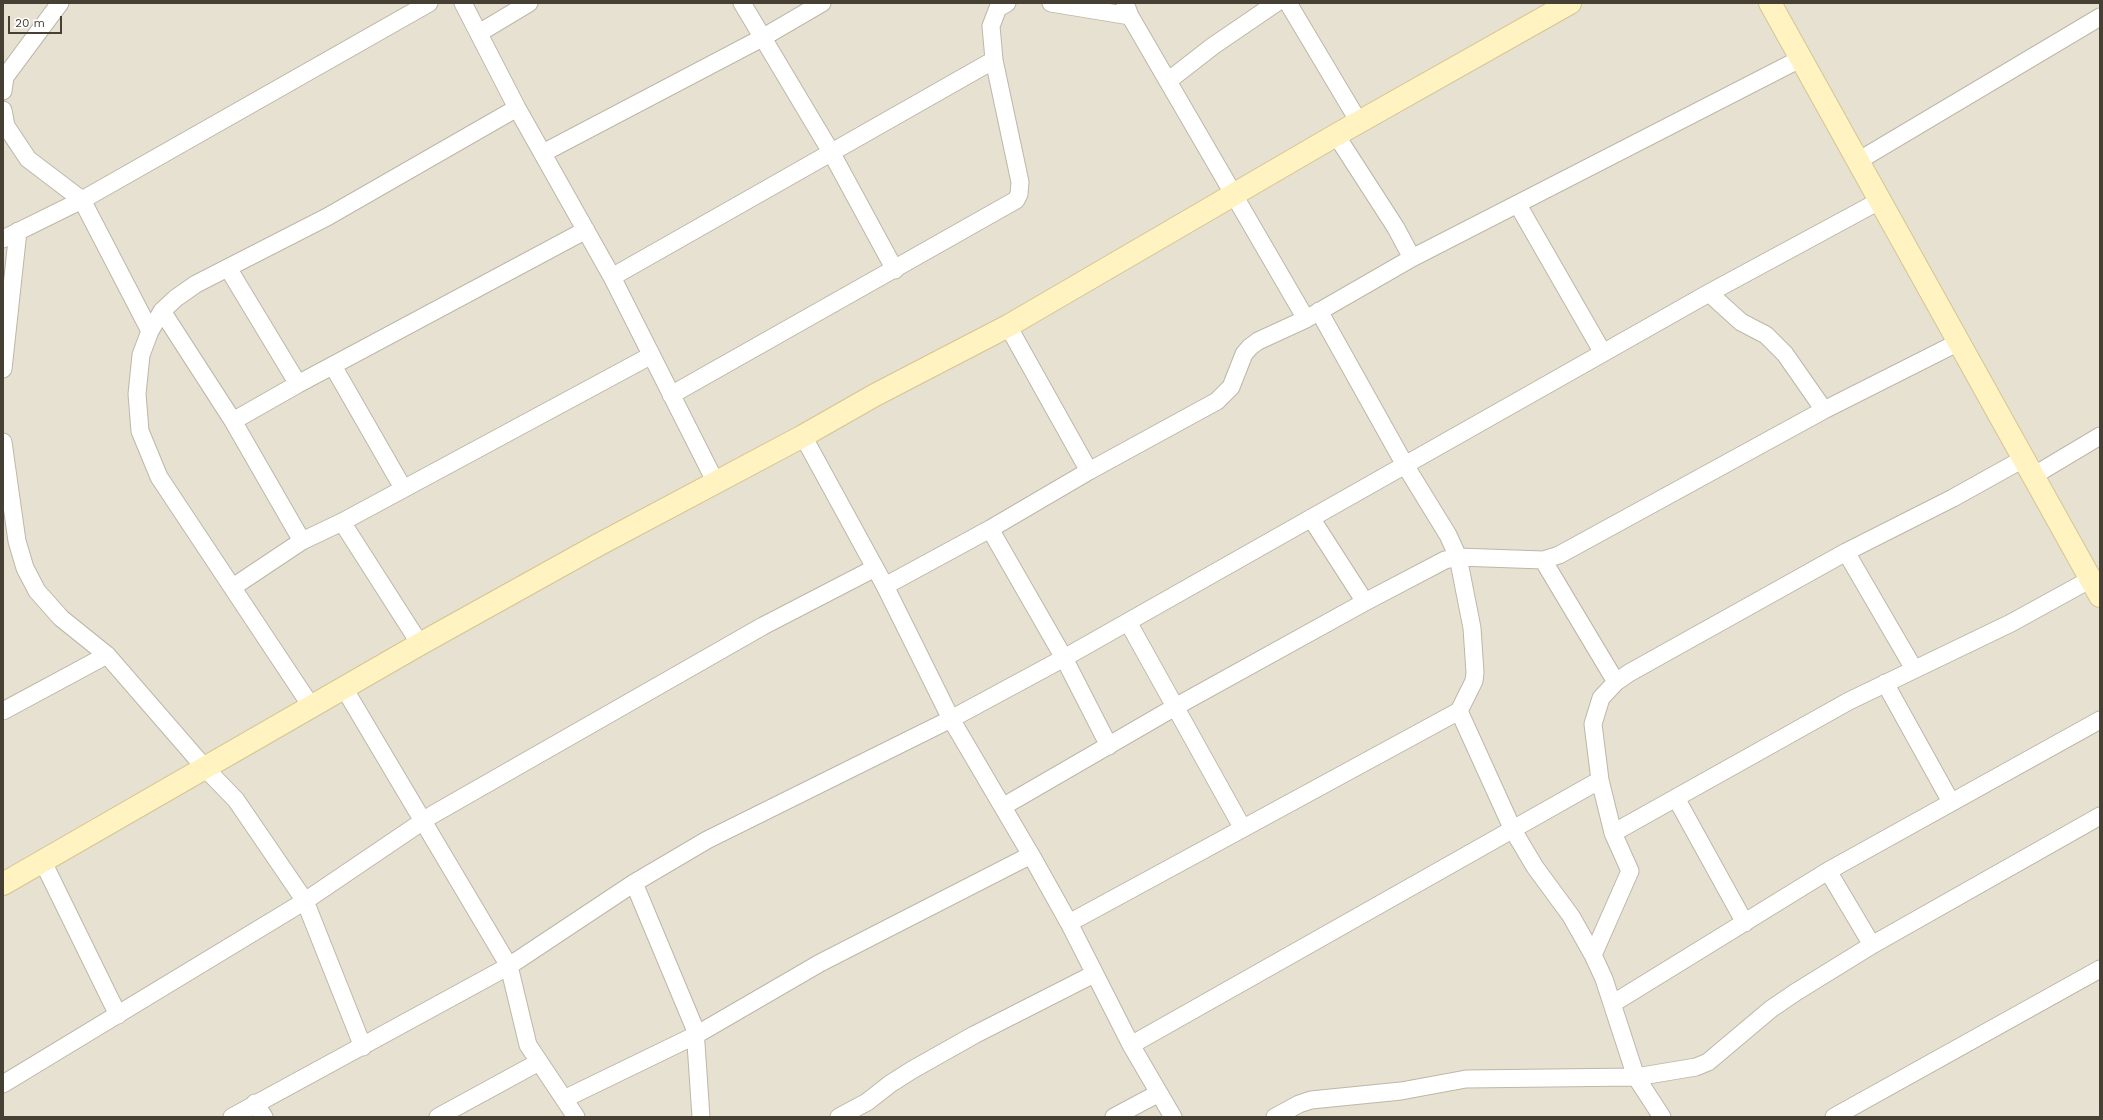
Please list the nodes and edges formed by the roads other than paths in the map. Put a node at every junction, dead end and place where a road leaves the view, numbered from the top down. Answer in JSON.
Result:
{"nodes":[{"id":1,"x":60,"y":3,"type":"edge"},
{"id":2,"x":429,"y":3,"type":"edge"},
{"id":3,"x":463,"y":3,"type":"edge"},
{"id":4,"x":529,"y":3,"type":"edge"},
{"id":5,"x":742,"y":3,"type":"edge"},
{"id":6,"x":822,"y":3,"type":"edge"},
{"id":7,"x":1051,"y":3,"type":"edge"},
{"id":8,"x":1276,"y":3,"type":"edge"},
{"id":9,"x":1288,"y":3,"type":"edge"},
{"id":10,"x":1570,"y":3,"type":"edge"},
{"id":11,"x":1770,"y":3,"type":"edge"},
{"id":12,"x":1000,"y":5,"type":"edge"},
{"id":13,"x":1127,"y":9,"type":"edge"},
{"id":14,"x":2100,"y":17,"type":"edge"},
{"id":15,"x":479,"y":33,"type":"junction"},
{"id":16,"x":762,"y":38,"type":"junction"},
{"id":17,"x":1800,"y":59,"type":"junction"},
{"id":18,"x":994,"y":60,"type":"junction"},
{"id":19,"x":1168,"y":81,"type":"junction"},
{"id":20,"x":3,"y":91,"type":"edge"},
{"id":21,"x":517,"y":108,"type":"junction"},
{"id":22,"x":3,"y":110,"type":"edge"},
{"id":23,"x":1359,"y":122,"type":"junction"},
{"id":24,"x":1336,"y":135,"type":"junction"},
{"id":25,"x":831,"y":152,"type":"junction"},
{"id":26,"x":543,"y":153,"type":"junction"},
{"id":27,"x":1858,"y":161,"type":"junction"},
{"id":28,"x":1234,"y":196,"type":"junction"},
{"id":29,"x":82,"y":200,"type":"junction"},
{"id":30,"x":1881,"y":200,"type":"junction"},
{"id":31,"x":1518,"y":205,"type":"junction"},
{"id":32,"x":586,"y":230,"type":"junction"},
{"id":33,"x":18,"y":231,"type":"junction"},
{"id":34,"x":3,"y":239,"type":"edge"},
{"id":35,"x":1412,"y":258,"type":"junction"},
{"id":36,"x":228,"y":268,"type":"junction"},
{"id":37,"x":895,"y":270,"type":"junction"},
{"id":38,"x":612,"y":277,"type":"junction"},
{"id":39,"x":1709,"y":293,"type":"junction"},
{"id":40,"x":162,"y":311,"type":"junction"},
{"id":41,"x":1312,"y":315,"type":"junction"},
{"id":42,"x":1008,"y":326,"type":"junction"},
{"id":43,"x":150,"y":331,"type":"junction"},
{"id":44,"x":1960,"y":342,"type":"junction"},
{"id":45,"x":1603,"y":353,"type":"junction"},
{"id":46,"x":650,"y":356,"type":"junction"},
{"id":47,"x":333,"y":366,"type":"junction"},
{"id":48,"x":3,"y":369,"type":"edge"},
{"id":49,"x":298,"y":384,"type":"junction"},
{"id":50,"x":671,"y":395,"type":"junction"},
{"id":51,"x":1824,"y":410,"type":"junction"},
{"id":52,"x":233,"y":421,"type":"junction"},
{"id":53,"x":803,"y":436,"type":"junction"},
{"id":54,"x":2100,"y":436,"type":"edge"},
{"id":55,"x":3,"y":442,"type":"edge"},
{"id":56,"x":1405,"y":465,"type":"junction"},
{"id":57,"x":2028,"y":468,"type":"junction"},
{"id":58,"x":1089,"y":471,"type":"junction"},
{"id":59,"x":716,"y":483,"type":"junction"},
{"id":60,"x":403,"y":488,"type":"junction"},
{"id":61,"x":1311,"y":518,"type":"junction"},
{"id":62,"x":342,"y":522,"type":"junction"},
{"id":63,"x":990,"y":529,"type":"junction"},
{"id":64,"x":302,"y":541,"type":"junction"},
{"id":65,"x":10,"y":544,"type":"edge"},
{"id":66,"x":1846,"y":552,"type":"junction"},
{"id":67,"x":1458,"y":557,"type":"junction"},
{"id":68,"x":1543,"y":560,"type":"junction"},
{"id":69,"x":875,"y":568,"type":"junction"},
{"id":70,"x":885,"y":586,"type":"junction"},
{"id":71,"x":233,"y":587,"type":"junction"},
{"id":72,"x":2096,"y":587,"type":"edge"},
{"id":73,"x":1365,"y":602,"type":"junction"},
{"id":74,"x":1128,"y":622,"type":"junction"},
{"id":75,"x":420,"y":644,"type":"junction"},
{"id":76,"x":107,"y":655,"type":"junction"},
{"id":77,"x":1064,"y":658,"type":"junction"},
{"id":78,"x":1914,"y":669,"type":"junction"},
{"id":79,"x":1616,"y":682,"type":"junction"},
{"id":80,"x":1885,"y":683,"type":"junction"},
{"id":81,"x":344,"y":688,"type":"junction"},
{"id":82,"x":311,"y":706,"type":"junction"},
{"id":83,"x":1175,"y":707,"type":"junction"},
{"id":84,"x":3,"y":711,"type":"edge"},
{"id":85,"x":1459,"y":711,"type":"junction"},
{"id":86,"x":951,"y":719,"type":"junction"},
{"id":87,"x":2100,"y":720,"type":"edge"},
{"id":88,"x":1109,"y":746,"type":"junction"},
{"id":89,"x":205,"y":768,"type":"junction"},
{"id":90,"x":1600,"y":780,"type":"junction"},
{"id":91,"x":1676,"y":798,"type":"junction"},
{"id":92,"x":1951,"y":802,"type":"junction"},
{"id":93,"x":1004,"y":806,"type":"junction"},
{"id":94,"x":2100,"y":816,"type":"edge"},
{"id":95,"x":422,"y":821,"type":"junction"},
{"id":96,"x":1242,"y":827,"type":"junction"},
{"id":97,"x":1513,"y":830,"type":"junction"},
{"id":98,"x":1613,"y":832,"type":"junction"},
{"id":99,"x":1032,"y":855,"type":"junction"},
{"id":100,"x":43,"y":862,"type":"junction"},
{"id":101,"x":1828,"y":871,"type":"junction"},
{"id":102,"x":634,"y":883,"type":"junction"},
{"id":103,"x":3,"y":884,"type":"edge"},
{"id":104,"x":305,"y":902,"type":"junction"},
{"id":105,"x":1069,"y":923,"type":"junction"},
{"id":106,"x":1745,"y":923,"type":"junction"},
{"id":107,"x":1872,"y":944,"type":"junction"},
{"id":108,"x":1593,"y":955,"type":"junction"},
{"id":109,"x":509,"y":966,"type":"junction"},
{"id":110,"x":2100,"y":970,"type":"edge"},
{"id":111,"x":1094,"y":974,"type":"junction"},
{"id":112,"x":1612,"y":1004,"type":"junction"},
{"id":113,"x":118,"y":1015,"type":"junction"},
{"id":114,"x":696,"y":1035,"type":"junction"},
{"id":115,"x":1131,"y":1045,"type":"junction"},
{"id":116,"x":363,"y":1047,"type":"junction"},
{"id":117,"x":539,"y":1062,"type":"junction"},
{"id":118,"x":1636,"y":1077,"type":"junction"},
{"id":119,"x":3,"y":1084,"type":"edge"},
{"id":120,"x":1159,"y":1093,"type":"junction"},
{"id":121,"x":564,"y":1099,"type":"junction"},
{"id":122,"x":260,"y":1110,"type":"edge"},
{"id":123,"x":1659,"y":1116,"type":"edge"},
{"id":124,"x":232,"y":1117,"type":"edge"},
{"id":125,"x":438,"y":1117,"type":"edge"},
{"id":126,"x":576,"y":1117,"type":"edge"},
{"id":127,"x":701,"y":1117,"type":"edge"},
{"id":128,"x":839,"y":1117,"type":"edge"},
{"id":129,"x":1114,"y":1117,"type":"edge"},
{"id":130,"x":1173,"y":1117,"type":"edge"},
{"id":131,"x":1275,"y":1117,"type":"edge"},
{"id":132,"x":1834,"y":1117,"type":"edge"}],
"edges":[{"from":1,"to":20,"type":"street"},
{"from":2,"to":29,"type":"street"},
{"from":3,"to":15,"type":"street"},
{"from":4,"to":15,"type":"street"},
{"from":5,"to":16,"type":"street"},
{"from":6,"to":16,"type":"street"},
{"from":7,"to":13,"type":"street"},
{"from":8,"to":19,"type":"street"},
{"from":9,"to":23,"type":"street"},
{"from":10,"to":23,"type":"street"},
{"from":11,"to":17,"type":"street"},
{"from":12,"to":18,"type":"street"},
{"from":13,"to":19,"type":"street"},
{"from":14,"to":27,"type":"street"},
{"from":15,"to":21,"type":"street"},
{"from":16,"to":25,"type":"street"},
{"from":16,"to":26,"type":"street"},
{"from":17,"to":27,"type":"street"},
{"from":17,"to":31,"type":"street"},
{"from":18,"to":25,"type":"street"},
{"from":18,"to":37,"type":"street"},
{"from":19,"to":28,"type":"street"},
{"from":21,"to":26,"type":"street"},
{"from":21,"to":36,"type":"street"},
{"from":22,"to":29,"type":"street"},
{"from":23,"to":24,"type":"street"},
{"from":24,"to":28,"type":"street"},
{"from":24,"to":35,"type":"street"},
{"from":25,"to":37,"type":"street"},
{"from":25,"to":38,"type":"street"},
{"from":26,"to":32,"type":"street"},
{"from":27,"to":30,"type":"street"},
{"from":28,"to":41,"type":"street"},
{"from":28,"to":42,"type":"street"},
{"from":29,"to":33,"type":"street"},
{"from":29,"to":43,"type":"street"},
{"from":30,"to":39,"type":"street"},
{"from":30,"to":44,"type":"street"},
{"from":31,"to":35,"type":"street"},
{"from":31,"to":45,"type":"street"},
{"from":32,"to":38,"type":"street"},
{"from":32,"to":47,"type":"street"},
{"from":33,"to":34,"type":"street"},
{"from":33,"to":48,"type":"street"},
{"from":35,"to":41,"type":"street"},
{"from":36,"to":40,"type":"street"},
{"from":36,"to":49,"type":"street"},
{"from":37,"to":50,"type":"street"},
{"from":38,"to":46,"type":"street"},
{"from":39,"to":45,"type":"street"},
{"from":39,"to":51,"type":"street"},
{"from":40,"to":43,"type":"street"},
{"from":40,"to":52,"type":"street"},
{"from":41,"to":56,"type":"street"},
{"from":41,"to":58,"type":"street"},
{"from":42,"to":53,"type":"street"},
{"from":42,"to":58,"type":"street"},
{"from":43,"to":71,"type":"street"},
{"from":44,"to":51,"type":"street"},
{"from":44,"to":57,"type":"street"},
{"from":45,"to":56,"type":"street"},
{"from":46,"to":50,"type":"street"},
{"from":46,"to":60,"type":"street"},
{"from":47,"to":49,"type":"street"},
{"from":47,"to":60,"type":"street"},
{"from":49,"to":52,"type":"street"},
{"from":50,"to":59,"type":"street"},
{"from":51,"to":68,"type":"street"},
{"from":52,"to":64,"type":"street"},
{"from":53,"to":59,"type":"street"},
{"from":53,"to":69,"type":"street"},
{"from":54,"to":57,"type":"street"},
{"from":55,"to":65,"type":"street"},
{"from":56,"to":61,"type":"street"},
{"from":56,"to":67,"type":"street"},
{"from":57,"to":66,"type":"street"},
{"from":57,"to":72,"type":"street"},
{"from":58,"to":63,"type":"street"},
{"from":59,"to":75,"type":"street"},
{"from":60,"to":62,"type":"street"},
{"from":61,"to":73,"type":"street"},
{"from":61,"to":74,"type":"street"},
{"from":62,"to":64,"type":"street"},
{"from":62,"to":75,"type":"street"},
{"from":63,"to":70,"type":"street"},
{"from":63,"to":77,"type":"street"},
{"from":64,"to":71,"type":"street"},
{"from":65,"to":76,"type":"street"},
{"from":66,"to":78,"type":"street"},
{"from":66,"to":79,"type":"street"},
{"from":67,"to":68,"type":"street"},
{"from":67,"to":73,"type":"street"},
{"from":67,"to":85,"type":"street"},
{"from":68,"to":79,"type":"street"},
{"from":69,"to":70,"type":"street"},
{"from":69,"to":95,"type":"street"},
{"from":70,"to":86,"type":"street"},
{"from":71,"to":82,"type":"street"},
{"from":72,"to":78,"type":"street"},
{"from":73,"to":83,"type":"street"},
{"from":74,"to":77,"type":"street"},
{"from":74,"to":83,"type":"street"},
{"from":75,"to":81,"type":"street"},
{"from":76,"to":84,"type":"street"},
{"from":76,"to":89,"type":"street"},
{"from":77,"to":86,"type":"street"},
{"from":77,"to":88,"type":"street"},
{"from":78,"to":80,"type":"street"},
{"from":79,"to":90,"type":"street"},
{"from":80,"to":91,"type":"street"},
{"from":80,"to":92,"type":"street"},
{"from":81,"to":82,"type":"street"},
{"from":81,"to":95,"type":"street"},
{"from":82,"to":89,"type":"street"},
{"from":83,"to":88,"type":"street"},
{"from":83,"to":96,"type":"street"},
{"from":85,"to":96,"type":"street"},
{"from":85,"to":97,"type":"street"},
{"from":86,"to":93,"type":"street"},
{"from":86,"to":102,"type":"street"},
{"from":87,"to":92,"type":"street"},
{"from":88,"to":93,"type":"street"},
{"from":89,"to":100,"type":"street"},
{"from":89,"to":104,"type":"street"},
{"from":90,"to":97,"type":"street"},
{"from":90,"to":98,"type":"street"},
{"from":91,"to":98,"type":"street"},
{"from":91,"to":106,"type":"street"},
{"from":92,"to":101,"type":"street"},
{"from":93,"to":99,"type":"street"},
{"from":94,"to":107,"type":"street"},
{"from":95,"to":104,"type":"street"},
{"from":95,"to":109,"type":"street"},
{"from":96,"to":105,"type":"street"},
{"from":97,"to":108,"type":"street"},
{"from":97,"to":115,"type":"street"},
{"from":98,"to":108,"type":"street"},
{"from":99,"to":105,"type":"street"},
{"from":99,"to":114,"type":"street"},
{"from":100,"to":103,"type":"street"},
{"from":100,"to":113,"type":"street"},
{"from":101,"to":106,"type":"street"},
{"from":101,"to":107,"type":"street"},
{"from":102,"to":109,"type":"street"},
{"from":102,"to":114,"type":"street"},
{"from":104,"to":113,"type":"street"},
{"from":104,"to":116,"type":"street"},
{"from":105,"to":111,"type":"street"},
{"from":106,"to":112,"type":"street"},
{"from":107,"to":118,"type":"street"},
{"from":108,"to":112,"type":"street"},
{"from":109,"to":116,"type":"street"},
{"from":109,"to":117,"type":"street"},
{"from":110,"to":132,"type":"street"},
{"from":111,"to":115,"type":"street"},
{"from":111,"to":128,"type":"street"},
{"from":112,"to":118,"type":"street"},
{"from":113,"to":119,"type":"street"},
{"from":114,"to":121,"type":"street"},
{"from":114,"to":127,"type":"street"},
{"from":115,"to":120,"type":"street"},
{"from":116,"to":122,"type":"street"},
{"from":117,"to":121,"type":"street"},
{"from":117,"to":125,"type":"street"},
{"from":118,"to":123,"type":"street"},
{"from":118,"to":131,"type":"street"},
{"from":120,"to":129,"type":"street"},
{"from":120,"to":130,"type":"street"},
{"from":121,"to":126,"type":"street"},
{"from":122,"to":124,"type":"street"}]}
